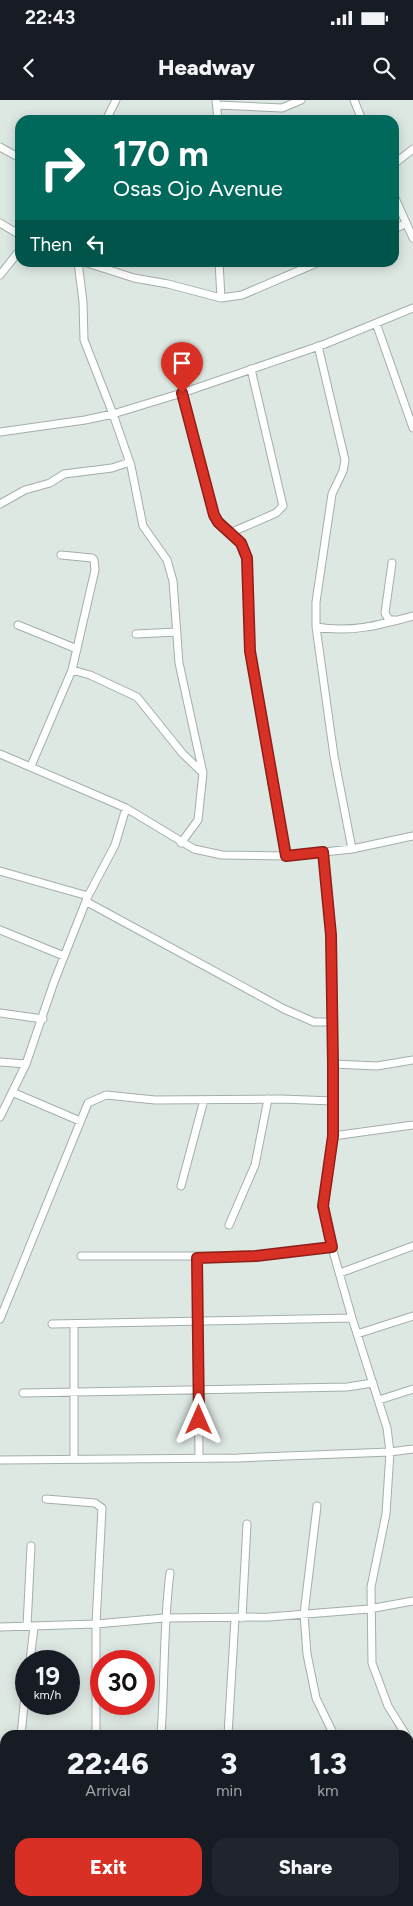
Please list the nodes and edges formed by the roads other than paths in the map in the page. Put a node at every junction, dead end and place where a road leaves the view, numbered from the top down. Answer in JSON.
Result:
{"nodes":[{"id":1,"x":116,"y":100,"type":"edge"},
{"id":2,"x":301,"y":100,"type":"edge"},
{"id":3,"x":356,"y":101,"type":"edge"},
{"id":4,"x":216,"y":102,"type":"edge"},
{"id":5,"x":108,"y":115,"type":"edge"},
{"id":6,"x":217,"y":115,"type":"edge"},
{"id":7,"x":360,"y":115,"type":"edge"},
{"id":8,"x":0,"y":147,"type":"edge"},
{"id":9,"x":413,"y":149,"type":"edge"},
{"id":10,"x":15,"y":155,"type":"edge"},
{"id":11,"x":399,"y":160,"type":"edge"},
{"id":12,"x":399,"y":209,"type":"edge"},
{"id":13,"x":0,"y":223,"type":"edge"},
{"id":14,"x":405,"y":224,"type":"junction"},
{"id":15,"x":399,"y":227,"type":"edge"},
{"id":16,"x":15,"y":232,"type":"edge"},
{"id":17,"x":413,"y":238,"type":"edge"},
{"id":18,"x":15,"y":256,"type":"edge"},
{"id":19,"x":79,"y":267,"type":"edge"},
{"id":20,"x":100,"y":267,"type":"edge"},
{"id":21,"x":219,"y":267,"type":"edge"},
{"id":22,"x":307,"y":267,"type":"edge"},
{"id":23,"x":0,"y":275,"type":"edge"},
{"id":24,"x":221,"y":298,"type":"junction"},
{"id":25,"x":413,"y":308,"type":"edge"},
{"id":26,"x":376,"y":323,"type":"junction"},
{"id":27,"x":318,"y":346,"type":"junction"},
{"id":28,"x":251,"y":369,"type":"junction"},
{"id":29,"x":182,"y":393,"type":"junction"},
{"id":30,"x":113,"y":414,"type":"junction"},
{"id":31,"x":413,"y":428,"type":"edge"},
{"id":32,"x":0,"y":432,"type":"edge"},
{"id":33,"x":130,"y":462,"type":"junction"},
{"id":34,"x":0,"y":504,"type":"edge"},
{"id":35,"x":230,"y":533,"type":"junction"},
{"id":36,"x":61,"y":555,"type":"dead end"},
{"id":37,"x":392,"y":563,"type":"dead end"},
{"id":38,"x":413,"y":616,"type":"edge"},
{"id":39,"x":401,"y":620,"type":"junction"},
{"id":40,"x":18,"y":625,"type":"dead end"},
{"id":41,"x":316,"y":627,"type":"junction"},
{"id":42,"x":177,"y":632,"type":"junction"},
{"id":43,"x":136,"y":634,"type":"dead end"},
{"id":44,"x":77,"y":649,"type":"junction"},
{"id":45,"x":72,"y":670,"type":"junction"},
{"id":46,"x":0,"y":754,"type":"edge"},
{"id":47,"x":31,"y":766,"type":"junction"},
{"id":48,"x":204,"y":773,"type":"junction"},
{"id":49,"x":126,"y":808,"type":"junction"},
{"id":50,"x":413,"y":836,"type":"edge"},
{"id":51,"x":181,"y":843,"type":"junction"},
{"id":52,"x":352,"y":848,"type":"junction"},
{"id":53,"x":323,"y":852,"type":"junction"},
{"id":54,"x":286,"y":856,"type":"junction"},
{"id":55,"x":0,"y":871,"type":"edge"},
{"id":56,"x":88,"y":899,"type":"junction"},
{"id":57,"x":0,"y":930,"type":"edge"},
{"id":58,"x":64,"y":956,"type":"junction"},
{"id":59,"x":0,"y":1013,"type":"edge"},
{"id":60,"x":43,"y":1019,"type":"junction"},
{"id":61,"x":333,"y":1022,"type":"junction"},
{"id":62,"x":413,"y":1060,"type":"edge"},
{"id":63,"x":0,"y":1062,"type":"edge"},
{"id":64,"x":26,"y":1064,"type":"junction"},
{"id":65,"x":333,"y":1064,"type":"junction"},
{"id":66,"x":12,"y":1092,"type":"junction"},
{"id":67,"x":268,"y":1099,"type":"junction"},
{"id":68,"x":204,"y":1100,"type":"junction"},
{"id":69,"x":333,"y":1101,"type":"junction"},
{"id":70,"x":0,"y":1118,"type":"edge"},
{"id":71,"x":80,"y":1121,"type":"junction"},
{"id":72,"x":413,"y":1124,"type":"edge"},
{"id":73,"x":333,"y":1136,"type":"junction"},
{"id":74,"x":181,"y":1186,"type":"dead end"},
{"id":75,"x":230,"y":1225,"type":"dead end"},
{"id":76,"x":413,"y":1246,"type":"edge"},
{"id":77,"x":332,"y":1247,"type":"junction"},
{"id":78,"x":81,"y":1256,"type":"dead end"},
{"id":79,"x":197,"y":1258,"type":"junction"},
{"id":80,"x":340,"y":1273,"type":"junction"},
{"id":81,"x":413,"y":1316,"type":"edge"},
{"id":82,"x":352,"y":1318,"type":"junction"},
{"id":83,"x":0,"y":1319,"type":"edge"},
{"id":84,"x":199,"y":1322,"type":"junction"},
{"id":85,"x":52,"y":1324,"type":"dead end"},
{"id":86,"x":74,"y":1324,"type":"junction"},
{"id":87,"x":357,"y":1334,"type":"junction"},
{"id":88,"x":372,"y":1383,"type":"junction"},
{"id":89,"x":413,"y":1388,"type":"edge"},
{"id":90,"x":199,"y":1390,"type":"junction"},
{"id":91,"x":23,"y":1392,"type":"dead end"},
{"id":92,"x":74,"y":1393,"type":"junction"},
{"id":93,"x":379,"y":1400,"type":"junction"},
{"id":94,"x":413,"y":1449,"type":"edge"},
{"id":95,"x":390,"y":1452,"type":"junction"},
{"id":96,"x":199,"y":1457,"type":"junction"},
{"id":97,"x":74,"y":1458,"type":"junction"},
{"id":98,"x":0,"y":1460,"type":"edge"},
{"id":99,"x":46,"y":1498,"type":"dead end"},
{"id":100,"x":318,"y":1506,"type":"dead end"},
{"id":101,"x":247,"y":1524,"type":"dead end"},
{"id":102,"x":31,"y":1546,"type":"dead end"},
{"id":103,"x":170,"y":1573,"type":"dead end"},
{"id":104,"x":413,"y":1601,"type":"edge"},
{"id":105,"x":369,"y":1609,"type":"junction"},
{"id":106,"x":304,"y":1614,"type":"junction"},
{"id":107,"x":164,"y":1618,"type":"junction"},
{"id":108,"x":239,"y":1618,"type":"junction"},
{"id":109,"x":96,"y":1624,"type":"junction"},
{"id":110,"x":0,"y":1627,"type":"edge"},
{"id":111,"x":31,"y":1627,"type":"junction"},
{"id":112,"x":30,"y":1650,"type":"edge"},
{"id":113,"x":23,"y":1715,"type":"edge"},
{"id":114,"x":22,"y":1730,"type":"edge"},
{"id":115,"x":96,"y":1730,"type":"edge"},
{"id":116,"x":161,"y":1730,"type":"edge"},
{"id":117,"x":228,"y":1730,"type":"edge"},
{"id":118,"x":332,"y":1730,"type":"edge"},
{"id":119,"x":403,"y":1730,"type":"edge"}],
"edges":[{"from":1,"to":5,"type":"street"},
{"from":2,"to":4,"type":"street"},
{"from":3,"to":7,"type":"street"},
{"from":4,"to":6,"type":"street"},
{"from":8,"to":10,"type":"street"},
{"from":9,"to":11,"type":"street"},
{"from":12,"to":14,"type":"street"},
{"from":13,"to":16,"type":"street"},
{"from":14,"to":15,"type":"street"},
{"from":14,"to":17,"type":"street"},
{"from":18,"to":23,"type":"street"},
{"from":19,"to":30,"type":"street"},
{"from":20,"to":24,"type":"street"},
{"from":21,"to":24,"type":"street"},
{"from":22,"to":24,"type":"street"},
{"from":25,"to":26,"type":"street"},
{"from":26,"to":27,"type":"street"},
{"from":26,"to":31,"type":"street"},
{"from":27,"to":28,"type":"street"},
{"from":27,"to":41,"type":"street"},
{"from":28,"to":29,"type":"street"},
{"from":28,"to":35,"type":"street"},
{"from":29,"to":30,"type":"street"},
{"from":29,"to":35,"type":"street"},
{"from":30,"to":32,"type":"street"},
{"from":30,"to":33,"type":"street"},
{"from":33,"to":34,"type":"street"},
{"from":33,"to":42,"type":"street"},
{"from":35,"to":54,"type":"street"},
{"from":36,"to":44,"type":"street"},
{"from":37,"to":39,"type":"street"},
{"from":38,"to":39,"type":"street"},
{"from":39,"to":41,"type":"street"},
{"from":40,"to":44,"type":"street"},
{"from":41,"to":52,"type":"street"},
{"from":42,"to":43,"type":"street"},
{"from":42,"to":48,"type":"street"},
{"from":44,"to":45,"type":"street"},
{"from":45,"to":47,"type":"street"},
{"from":45,"to":48,"type":"street"},
{"from":46,"to":47,"type":"street"},
{"from":47,"to":49,"type":"street"},
{"from":48,"to":51,"type":"street"},
{"from":49,"to":51,"type":"street"},
{"from":49,"to":56,"type":"street"},
{"from":50,"to":52,"type":"street"},
{"from":51,"to":54,"type":"street"},
{"from":52,"to":53,"type":"street"},
{"from":53,"to":54,"type":"street"},
{"from":53,"to":61,"type":"street"},
{"from":55,"to":56,"type":"street"},
{"from":56,"to":58,"type":"street"},
{"from":56,"to":61,"type":"street"},
{"from":57,"to":58,"type":"street"},
{"from":58,"to":60,"type":"street"},
{"from":59,"to":60,"type":"street"},
{"from":60,"to":64,"type":"street"},
{"from":61,"to":65,"type":"street"},
{"from":62,"to":65,"type":"street"},
{"from":63,"to":64,"type":"street"},
{"from":64,"to":66,"type":"street"},
{"from":65,"to":69,"type":"street"},
{"from":66,"to":70,"type":"street"},
{"from":66,"to":71,"type":"street"},
{"from":67,"to":68,"type":"street"},
{"from":67,"to":69,"type":"street"},
{"from":67,"to":75,"type":"street"},
{"from":68,"to":71,"type":"street"},
{"from":68,"to":74,"type":"street"},
{"from":69,"to":73,"type":"street"},
{"from":71,"to":83,"type":"street"},
{"from":72,"to":73,"type":"street"},
{"from":73,"to":77,"type":"street"},
{"from":76,"to":80,"type":"street"},
{"from":77,"to":79,"type":"street"},
{"from":77,"to":80,"type":"street"},
{"from":78,"to":79,"type":"street"},
{"from":79,"to":84,"type":"street"},
{"from":80,"to":82,"type":"street"},
{"from":81,"to":87,"type":"street"},
{"from":82,"to":84,"type":"street"},
{"from":82,"to":87,"type":"street"},
{"from":84,"to":86,"type":"street"},
{"from":84,"to":90,"type":"street"},
{"from":85,"to":86,"type":"street"},
{"from":86,"to":92,"type":"street"},
{"from":87,"to":88,"type":"street"},
{"from":88,"to":90,"type":"street"},
{"from":88,"to":93,"type":"street"},
{"from":89,"to":93,"type":"street"},
{"from":90,"to":92,"type":"street"},
{"from":90,"to":96,"type":"street"},
{"from":91,"to":92,"type":"street"},
{"from":92,"to":97,"type":"street"},
{"from":93,"to":95,"type":"street"},
{"from":94,"to":95,"type":"street"},
{"from":95,"to":96,"type":"street"},
{"from":95,"to":105,"type":"street"},
{"from":96,"to":97,"type":"street"},
{"from":97,"to":98,"type":"street"},
{"from":99,"to":109,"type":"street"},
{"from":100,"to":106,"type":"street"},
{"from":101,"to":108,"type":"street"},
{"from":102,"to":111,"type":"street"},
{"from":103,"to":107,"type":"street"},
{"from":104,"to":105,"type":"street"},
{"from":105,"to":106,"type":"street"},
{"from":105,"to":119,"type":"street"},
{"from":106,"to":108,"type":"street"},
{"from":106,"to":118,"type":"street"},
{"from":107,"to":108,"type":"street"},
{"from":107,"to":109,"type":"street"},
{"from":107,"to":116,"type":"street"},
{"from":108,"to":117,"type":"street"},
{"from":109,"to":111,"type":"street"},
{"from":109,"to":115,"type":"street"},
{"from":110,"to":111,"type":"street"},
{"from":111,"to":112,"type":"street"},
{"from":113,"to":114,"type":"street"}]}
